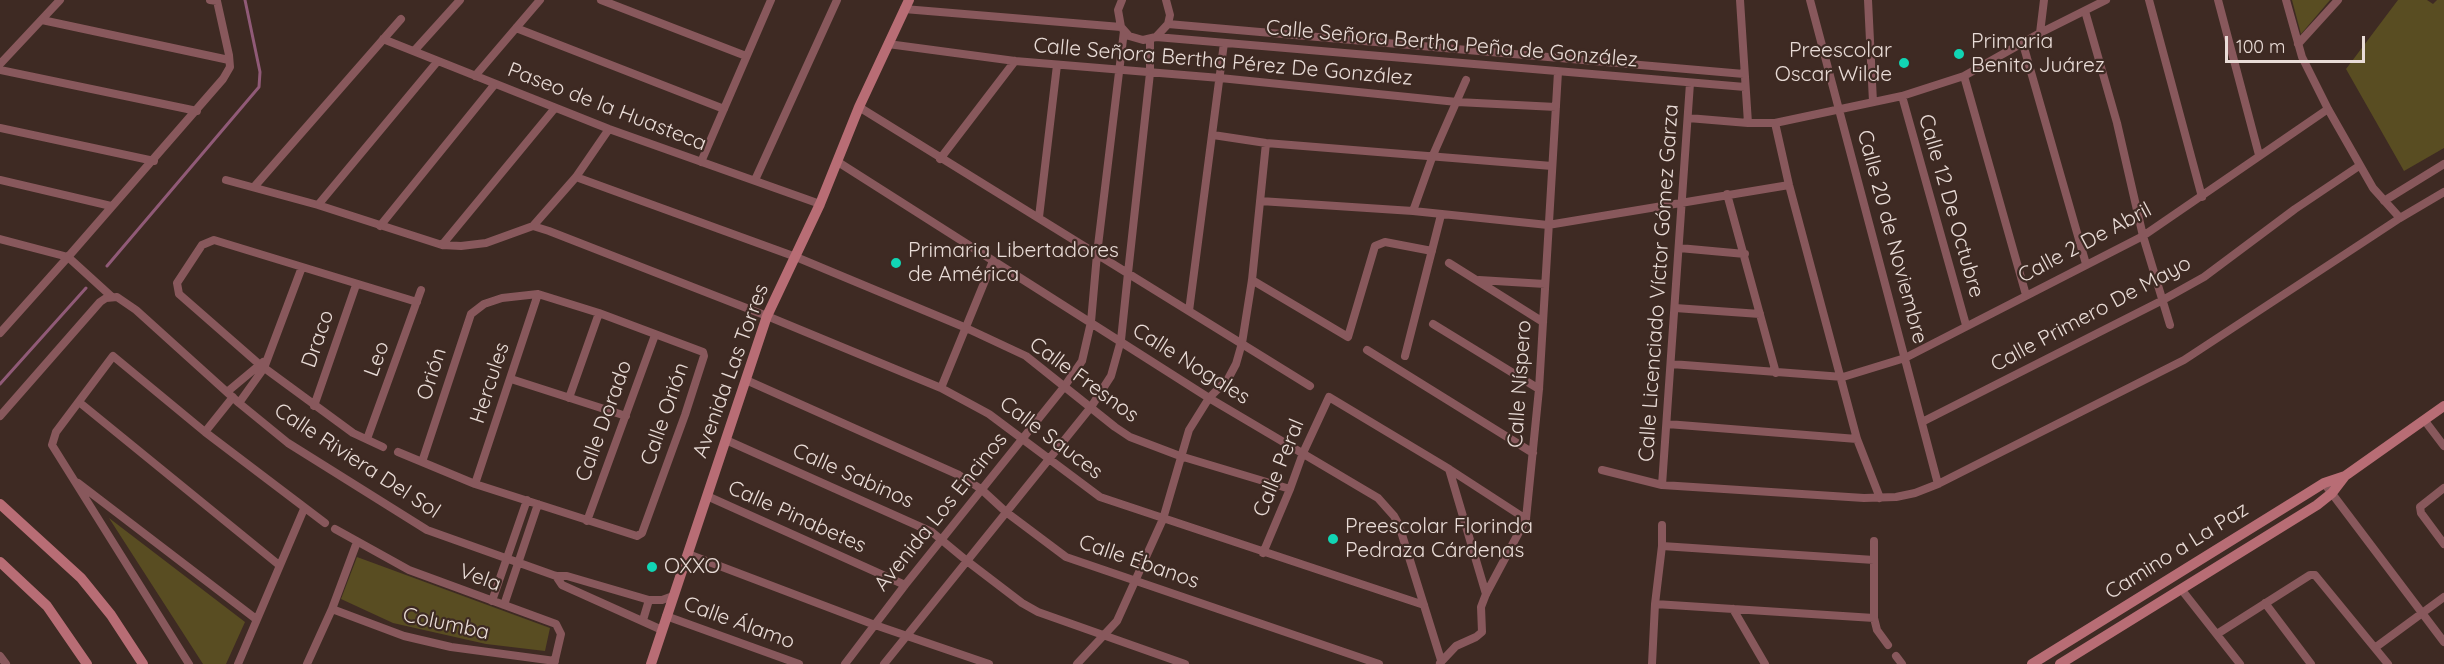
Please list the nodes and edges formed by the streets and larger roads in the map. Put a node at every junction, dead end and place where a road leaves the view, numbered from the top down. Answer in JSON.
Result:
{"nodes":[{"id":1,"x":60,"y":0,"type":"edge"},
{"id":2,"x":210,"y":0,"type":"edge"},
{"id":3,"x":460,"y":0,"type":"edge"},
{"id":4,"x":540,"y":0,"type":"edge"},
{"id":5,"x":601,"y":0,"type":"edge"},
{"id":6,"x":769,"y":0,"type":"edge"},
{"id":7,"x":837,"y":0,"type":"edge"},
{"id":8,"x":1122,"y":0,"type":"edge"},
{"id":9,"x":1166,"y":0,"type":"edge"},
{"id":10,"x":1740,"y":0,"type":"edge"},
{"id":11,"x":1810,"y":0,"type":"edge"},
{"id":12,"x":1868,"y":0,"type":"edge"},
{"id":13,"x":2044,"y":0,"type":"edge"},
{"id":14,"x":2106,"y":0,"type":"edge"},
{"id":15,"x":2149,"y":0,"type":"edge"},
{"id":16,"x":2218,"y":0,"type":"edge"},
{"id":17,"x":2286,"y":0,"type":"edge"},
{"id":18,"x":2338,"y":0,"type":"edge"},
{"id":19,"x":907,"y":4,"type":"edge"},
{"id":20,"x":2085,"y":11,"type":"junction"},
{"id":21,"x":400,"y":19,"type":"dead end"},
{"id":22,"x":42,"y":20,"type":"junction"},
{"id":23,"x":1168,"y":24,"type":"junction"},
{"id":24,"x":516,"y":28,"type":"junction"},
{"id":25,"x":1123,"y":29,"type":"junction"},
{"id":26,"x":2040,"y":33,"type":"junction"},
{"id":27,"x":1153,"y":38,"type":"junction"},
{"id":28,"x":383,"y":39,"type":"junction"},
{"id":29,"x":1224,"y":43,"type":"junction"},
{"id":30,"x":888,"y":44,"type":"junction"},
{"id":31,"x":2023,"y":44,"type":"junction"},
{"id":32,"x":2298,"y":44,"type":"junction"},
{"id":33,"x":414,"y":51,"type":"junction"},
{"id":34,"x":746,"y":56,"type":"junction"},
{"id":35,"x":230,"y":60,"type":"junction"},
{"id":36,"x":1015,"y":61,"type":"junction"},
{"id":37,"x":437,"y":62,"type":"junction"},
{"id":38,"x":0,"y":64,"type":"edge"},
{"id":39,"x":1057,"y":64,"type":"junction"},
{"id":40,"x":1646,"y":66,"type":"junction"},
{"id":41,"x":1120,"y":69,"type":"junction"},
{"id":42,"x":0,"y":70,"type":"edge"},
{"id":43,"x":1558,"y":72,"type":"junction"},
{"id":44,"x":1150,"y":73,"type":"junction"},
{"id":45,"x":1744,"y":74,"type":"junction"},
{"id":46,"x":475,"y":76,"type":"junction"},
{"id":47,"x":1964,"y":76,"type":"junction"},
{"id":48,"x":1220,"y":78,"type":"junction"},
{"id":49,"x":1644,"y":79,"type":"junction"},
{"id":50,"x":1466,"y":80,"type":"dead end"},
{"id":51,"x":1690,"y":83,"type":"junction"},
{"id":52,"x":495,"y":84,"type":"junction"},
{"id":53,"x":1745,"y":87,"type":"junction"},
{"id":54,"x":1902,"y":96,"type":"junction"},
{"id":55,"x":1457,"y":102,"type":"junction"},
{"id":56,"x":1873,"y":102,"type":"junction"},
{"id":57,"x":859,"y":107,"type":"junction"},
{"id":58,"x":1556,"y":107,"type":"junction"},
{"id":59,"x":555,"y":108,"type":"junction"},
{"id":60,"x":724,"y":109,"type":"junction"},
{"id":61,"x":1840,"y":110,"type":"junction"},
{"id":62,"x":2328,"y":110,"type":"junction"},
{"id":63,"x":197,"y":111,"type":"junction"},
{"id":64,"x":1688,"y":118,"type":"junction"},
{"id":65,"x":1748,"y":123,"type":"junction"},
{"id":66,"x":1775,"y":123,"type":"junction"},
{"id":67,"x":0,"y":128,"type":"edge"},
{"id":68,"x":609,"y":129,"type":"junction"},
{"id":69,"x":1213,"y":135,"type":"junction"},
{"id":70,"x":1266,"y":143,"type":"junction"},
{"id":71,"x":1433,"y":155,"type":"junction"},
{"id":72,"x":2259,"y":155,"type":"junction"},
{"id":73,"x":940,"y":159,"type":"junction"},
{"id":74,"x":154,"y":161,"type":"junction"},
{"id":75,"x":701,"y":162,"type":"junction"},
{"id":76,"x":838,"y":162,"type":"junction"},
{"id":77,"x":2444,"y":164,"type":"edge"},
{"id":78,"x":1552,"y":166,"type":"junction"},
{"id":79,"x":2359,"y":166,"type":"junction"},
{"id":80,"x":576,"y":177,"type":"junction"},
{"id":81,"x":0,"y":180,"type":"edge"},
{"id":82,"x":226,"y":180,"type":"dead end"},
{"id":83,"x":755,"y":180,"type":"junction"},
{"id":84,"x":1789,"y":185,"type":"junction"},
{"id":85,"x":254,"y":188,"type":"junction"},
{"id":86,"x":2444,"y":192,"type":"edge"},
{"id":87,"x":1727,"y":194,"type":"junction"},
{"id":88,"x":2202,"y":197,"type":"junction"},
{"id":89,"x":1260,"y":201,"type":"junction"},
{"id":90,"x":1683,"y":201,"type":"junction"},
{"id":91,"x":2384,"y":201,"type":"junction"},
{"id":92,"x":820,"y":204,"type":"junction"},
{"id":93,"x":318,"y":205,"type":"junction"},
{"id":94,"x":111,"y":206,"type":"junction"},
{"id":95,"x":1413,"y":211,"type":"junction"},
{"id":96,"x":1441,"y":215,"type":"junction"},
{"id":97,"x":1040,"y":218,"type":"junction"},
{"id":98,"x":2400,"y":218,"type":"junction"},
{"id":99,"x":1548,"y":225,"type":"junction"},
{"id":100,"x":380,"y":226,"type":"junction"},
{"id":101,"x":533,"y":226,"type":"junction"},
{"id":102,"x":2143,"y":236,"type":"junction"},
{"id":103,"x":4,"y":240,"type":"edge"},
{"id":104,"x":442,"y":245,"type":"junction"},
{"id":105,"x":1679,"y":248,"type":"junction"},
{"id":106,"x":0,"y":249,"type":"edge"},
{"id":107,"x":1432,"y":251,"type":"junction"},
{"id":108,"x":1096,"y":254,"type":"junction"},
{"id":109,"x":1745,"y":254,"type":"junction"},
{"id":110,"x":68,"y":257,"type":"junction"},
{"id":111,"x":796,"y":257,"type":"junction"},
{"id":112,"x":993,"y":261,"type":"junction"},
{"id":113,"x":1449,"y":264,"type":"dead end"},
{"id":114,"x":2086,"y":264,"type":"junction"},
{"id":115,"x":302,"y":267,"type":"junction"},
{"id":116,"x":1128,"y":273,"type":"junction"},
{"id":117,"x":1478,"y":279,"type":"junction"},
{"id":118,"x":1252,"y":280,"type":"junction"},
{"id":119,"x":1545,"y":284,"type":"junction"},
{"id":120,"x":356,"y":285,"type":"junction"},
{"id":121,"x":421,"y":290,"type":"dead end"},
{"id":122,"x":538,"y":294,"type":"junction"},
{"id":123,"x":2026,"y":295,"type":"junction"},
{"id":124,"x":112,"y":297,"type":"junction"},
{"id":125,"x":2162,"y":301,"type":"junction"},
{"id":126,"x":417,"y":302,"type":"junction"},
{"id":127,"x":484,"y":304,"type":"joint"},
{"id":128,"x":1675,"y":308,"type":"junction"},
{"id":129,"x":1189,"y":310,"type":"junction"},
{"id":130,"x":599,"y":313,"type":"junction"},
{"id":131,"x":1760,"y":314,"type":"junction"},
{"id":132,"x":767,"y":316,"type":"junction"},
{"id":133,"x":1091,"y":322,"type":"junction"},
{"id":134,"x":1543,"y":322,"type":"junction"},
{"id":135,"x":1433,"y":324,"type":"dead end"},
{"id":136,"x":1966,"y":325,"type":"junction"},
{"id":137,"x":2170,"y":325,"type":"dead end"},
{"id":138,"x":964,"y":327,"type":"junction"},
{"id":139,"x":0,"y":333,"type":"edge"},
{"id":140,"x":655,"y":334,"type":"junction"},
{"id":141,"x":1120,"y":340,"type":"junction"},
{"id":142,"x":1242,"y":344,"type":"junction"},
{"id":143,"x":1367,"y":350,"type":"dead end"},
{"id":144,"x":1404,"y":356,"type":"dead end"},
{"id":145,"x":1905,"y":358,"type":"junction"},
{"id":146,"x":263,"y":364,"type":"junction"},
{"id":147,"x":1671,"y":364,"type":"junction"},
{"id":148,"x":1776,"y":373,"type":"junction"},
{"id":149,"x":1843,"y":377,"type":"junction"},
{"id":150,"x":511,"y":380,"type":"junction"},
{"id":151,"x":746,"y":380,"type":"junction"},
{"id":152,"x":1310,"y":386,"type":"dead end"},
{"id":153,"x":1064,"y":387,"type":"junction"},
{"id":154,"x":941,"y":388,"type":"junction"},
{"id":155,"x":1539,"y":389,"type":"junction"},
{"id":156,"x":233,"y":397,"type":"junction"},
{"id":157,"x":569,"y":398,"type":"junction"},
{"id":158,"x":1209,"y":398,"type":"junction"},
{"id":159,"x":79,"y":402,"type":"junction"},
{"id":160,"x":314,"y":406,"type":"junction"},
{"id":161,"x":2444,"y":406,"type":"edge"},
{"id":162,"x":1091,"y":408,"type":"junction"},
{"id":163,"x":0,"y":416,"type":"edge"},
{"id":164,"x":626,"y":416,"type":"junction"},
{"id":165,"x":2425,"y":421,"type":"junction"},
{"id":166,"x":1922,"y":422,"type":"junction"},
{"id":167,"x":1667,"y":424,"type":"junction"},
{"id":168,"x":205,"y":432,"type":"junction"},
{"id":169,"x":367,"y":439,"type":"junction"},
{"id":170,"x":1023,"y":439,"type":"junction"},
{"id":171,"x":1857,"y":439,"type":"junction"},
{"id":172,"x":726,"y":440,"type":"junction"},
{"id":173,"x":2444,"y":446,"type":"edge"},
{"id":174,"x":383,"y":447,"type":"dead end"},
{"id":175,"x":398,"y":453,"type":"dead end"},
{"id":176,"x":1303,"y":453,"type":"junction"},
{"id":177,"x":1533,"y":453,"type":"junction"},
{"id":178,"x":1180,"y":456,"type":"junction"},
{"id":179,"x":1048,"y":460,"type":"junction"},
{"id":180,"x":422,"y":462,"type":"junction"},
{"id":181,"x":1449,"y":469,"type":"junction"},
{"id":182,"x":1602,"y":470,"type":"dead end"},
{"id":183,"x":2345,"y":476,"type":"junction"},
{"id":184,"x":74,"y":480,"type":"junction"},
{"id":185,"x":2324,"y":483,"type":"junction"},
{"id":186,"x":475,"y":484,"type":"junction"},
{"id":187,"x":1938,"y":484,"type":"junction"},
{"id":188,"x":1662,"y":485,"type":"junction"},
{"id":189,"x":2444,"y":488,"type":"edge"},
{"id":190,"x":981,"y":489,"type":"junction"},
{"id":191,"x":1290,"y":489,"type":"junction"},
{"id":192,"x":2332,"y":493,"type":"junction"},
{"id":193,"x":707,"y":496,"type":"junction"},
{"id":194,"x":1880,"y":498,"type":"junction"},
{"id":195,"x":526,"y":500,"type":"junction"},
{"id":196,"x":0,"y":504,"type":"edge"},
{"id":197,"x":538,"y":504,"type":"junction"},
{"id":198,"x":304,"y":509,"type":"junction"},
{"id":199,"x":1006,"y":512,"type":"junction"},
{"id":200,"x":1163,"y":519,"type":"junction"},
{"id":201,"x":1526,"y":519,"type":"junction"},
{"id":202,"x":587,"y":520,"type":"junction"},
{"id":203,"x":325,"y":524,"type":"dead end"},
{"id":204,"x":1662,"y":525,"type":"dead end"},
{"id":205,"x":517,"y":528,"type":"junction"},
{"id":206,"x":335,"y":529,"type":"dead end"},
{"id":207,"x":529,"y":532,"type":"junction"},
{"id":208,"x":943,"y":540,"type":"junction"},
{"id":209,"x":1874,"y":541,"type":"dead end"},
{"id":210,"x":357,"y":542,"type":"junction"},
{"id":211,"x":2444,"y":544,"type":"edge"},
{"id":212,"x":1662,"y":546,"type":"junction"},
{"id":213,"x":1263,"y":553,"type":"junction"},
{"id":214,"x":688,"y":554,"type":"junction"},
{"id":215,"x":507,"y":560,"type":"junction"},
{"id":216,"x":1874,"y":560,"type":"junction"},
{"id":217,"x":967,"y":561,"type":"junction"},
{"id":218,"x":0,"y":562,"type":"edge"},
{"id":219,"x":279,"y":565,"type":"junction"},
{"id":220,"x":519,"y":565,"type":"junction"},
{"id":221,"x":556,"y":576,"type":"junction"},
{"id":222,"x":1136,"y":580,"type":"junction"},
{"id":223,"x":905,"y":585,"type":"junction"},
{"id":224,"x":611,"y":589,"type":"junction"},
{"id":225,"x":2181,"y":590,"type":"junction"},
{"id":226,"x":1485,"y":594,"type":"junction"},
{"id":227,"x":673,"y":596,"type":"junction"},
{"id":228,"x":2444,"y":597,"type":"edge"},
{"id":229,"x":650,"y":600,"type":"junction"},
{"id":230,"x":492,"y":601,"type":"junction"},
{"id":231,"x":2131,"y":603,"type":"junction"},
{"id":232,"x":2265,"y":603,"type":"junction"},
{"id":233,"x":606,"y":604,"type":"junction"},
{"id":234,"x":1655,"y":604,"type":"junction"},
{"id":235,"x":504,"y":605,"type":"junction"},
{"id":236,"x":1424,"y":605,"type":"junction"},
{"id":237,"x":332,"y":609,"type":"junction"},
{"id":238,"x":1732,"y":609,"type":"junction"},
{"id":239,"x":2422,"y":613,"type":"junction"},
{"id":240,"x":2139,"y":615,"type":"junction"},
{"id":241,"x":666,"y":616,"type":"junction"},
{"id":242,"x":1874,"y":618,"type":"junction"},
{"id":243,"x":256,"y":619,"type":"junction"},
{"id":244,"x":643,"y":620,"type":"junction"},
{"id":245,"x":875,"y":625,"type":"junction"},
{"id":246,"x":662,"y":630,"type":"junction"},
{"id":247,"x":2217,"y":634,"type":"junction"},
{"id":248,"x":906,"y":636,"type":"junction"},
{"id":249,"x":1104,"y":636,"type":"junction"},
{"id":250,"x":2444,"y":642,"type":"edge"},
{"id":251,"x":1888,"y":645,"type":"dead end"},
{"id":252,"x":2376,"y":647,"type":"junction"},
{"id":253,"x":0,"y":656,"type":"edge"},
{"id":254,"x":1896,"y":656,"type":"dead end"},
{"id":255,"x":2048,"y":660,"type":"edge"},
{"id":256,"x":1440,"y":662,"type":"edge"},
{"id":257,"x":555,"y":663,"type":"edge"},
{"id":258,"x":6,"y":664,"type":"edge"},
{"id":259,"x":87,"y":664,"type":"edge"},
{"id":260,"x":143,"y":664,"type":"edge"},
{"id":261,"x":189,"y":664,"type":"edge"},
{"id":262,"x":238,"y":664,"type":"edge"},
{"id":263,"x":307,"y":664,"type":"edge"},
{"id":264,"x":651,"y":664,"type":"edge"},
{"id":265,"x":799,"y":664,"type":"edge"},
{"id":266,"x":845,"y":664,"type":"edge"},
{"id":267,"x":884,"y":664,"type":"edge"},
{"id":268,"x":989,"y":664,"type":"edge"},
{"id":269,"x":1077,"y":664,"type":"edge"},
{"id":270,"x":1185,"y":664,"type":"edge"},
{"id":271,"x":1379,"y":664,"type":"edge"},
{"id":272,"x":1652,"y":664,"type":"edge"},
{"id":273,"x":1765,"y":664,"type":"edge"},
{"id":274,"x":1902,"y":664,"type":"edge"},
{"id":275,"x":2032,"y":664,"type":"edge"},
{"id":276,"x":2060,"y":664,"type":"edge"},
{"id":277,"x":2240,"y":664,"type":"edge"},
{"id":278,"x":2311,"y":664,"type":"edge"},
{"id":279,"x":2388,"y":664,"type":"edge"}],
"edges":[{"from":1,"to":22,"type":"street"},
{"from":2,"to":35,"type":"street"},
{"from":3,"to":33,"type":"street"},
{"from":4,"to":24,"type":"street"},
{"from":5,"to":34,"type":"street"},
{"from":6,"to":34,"type":"street"},
{"from":7,"to":83,"type":"street"},
{"from":8,"to":25,"type":"street","name":"Avenida Los Encinos"},
{"from":9,"to":23,"type":"street"},
{"from":10,"to":45,"type":"street"},
{"from":11,"to":61,"type":"street","name":"Calle 20 de Noviembre"},
{"from":12,"to":56,"type":"street"},
{"from":13,"to":26,"type":"street"},
{"from":14,"to":20,"type":"street"},
{"from":15,"to":88,"type":"street"},
{"from":16,"to":72,"type":"street"},
{"from":17,"to":32,"type":"street"},
{"from":18,"to":32,"type":"street"},
{"from":19,"to":25,"type":"street"},
{"from":19,"to":30,"type":"street","name":"Avenida Las Torres"},
{"from":20,"to":26,"type":"street"},
{"from":20,"to":102,"type":"street"},
{"from":21,"to":28,"type":"street"},
{"from":22,"to":35,"type":"street"},
{"from":22,"to":38,"type":"street"},
{"from":23,"to":27,"type":"street"},
{"from":23,"to":40,"type":"street","name":"Calle Señora Bertha Peña de González"},
{"from":24,"to":46,"type":"street"},
{"from":24,"to":60,"type":"street"},
{"from":25,"to":27,"type":"street","name":"Calle Señora Bertha Peña de González"},
{"from":25,"to":41,"type":"street","name":"Avenida Los Encinos"},
{"from":26,"to":31,"type":"street"},
{"from":27,"to":29,"type":"street","name":"Calle Señora Bertha Peña de González"},
{"from":27,"to":44,"type":"street"},
{"from":28,"to":33,"type":"street","name":"Paseo de la Huasteca"},
{"from":28,"to":85,"type":"street"},
{"from":29,"to":43,"type":"street","name":"Calle Señora Bertha Peña de González"},
{"from":29,"to":48,"type":"street"},
{"from":30,"to":36,"type":"street","name":"Calle Señora Bertha Pérez De González"},
{"from":30,"to":57,"type":"street","name":"Avenida Las Torres"},
{"from":31,"to":47,"type":"street"},
{"from":31,"to":114,"type":"street"},
{"from":32,"to":62,"type":"street"},
{"from":33,"to":37,"type":"street","name":"Paseo de la Huasteca"},
{"from":34,"to":60,"type":"street"},
{"from":35,"to":63,"type":"street"},
{"from":36,"to":39,"type":"street","name":"Calle Señora Bertha Pérez De González"},
{"from":36,"to":73,"type":"street"},
{"from":37,"to":46,"type":"street","name":"Paseo de la Huasteca"},
{"from":37,"to":93,"type":"street"},
{"from":39,"to":41,"type":"street","name":"Calle Señora Bertha Pérez De González"},
{"from":39,"to":97,"type":"street"},
{"from":40,"to":45,"type":"street","name":"Calle Señora Bertha Peña de González"},
{"from":40,"to":49,"type":"street"},
{"from":41,"to":44,"type":"street","name":"Calle Señora Bertha Pérez De González"},
{"from":41,"to":108,"type":"street","name":"Avenida Los Encinos"},
{"from":42,"to":63,"type":"street"},
{"from":43,"to":49,"type":"street","name":"Calle Señora Bertha Peña de González"},
{"from":43,"to":58,"type":"street","name":"Calle Níspero"},
{"from":44,"to":48,"type":"street","name":"Calle Señora Bertha Pérez De González"},
{"from":44,"to":116,"type":"street"},
{"from":45,"to":53,"type":"street"},
{"from":46,"to":52,"type":"street","name":"Paseo de la Huasteca"},
{"from":47,"to":54,"type":"street"},
{"from":47,"to":123,"type":"street"},
{"from":48,"to":55,"type":"street","name":"Calle Señora Bertha Pérez De González"},
{"from":48,"to":69,"type":"street"},
{"from":49,"to":51,"type":"street","name":"Calle Señora Bertha Peña de González"},
{"from":50,"to":55,"type":"street"},
{"from":51,"to":53,"type":"street","name":"Calle Señora Bertha Peña de González"},
{"from":51,"to":64,"type":"street","name":"Calle Licenciado Víctor Gómez Garza"},
{"from":52,"to":59,"type":"street","name":"Paseo de la Huasteca"},
{"from":52,"to":100,"type":"street"},
{"from":53,"to":65,"type":"street"},
{"from":54,"to":56,"type":"street"},
{"from":54,"to":136,"type":"street","name":"Calle 12 De Octubre"},
{"from":55,"to":58,"type":"street","name":"Calle Señora Bertha Pérez De González"},
{"from":55,"to":71,"type":"street"},
{"from":56,"to":61,"type":"street"},
{"from":57,"to":73,"type":"street"},
{"from":57,"to":76,"type":"street","name":"Avenida Las Torres"},
{"from":58,"to":78,"type":"street","name":"Calle Níspero"},
{"from":59,"to":68,"type":"street","name":"Paseo de la Huasteca"},
{"from":59,"to":104,"type":"street"},
{"from":60,"to":75,"type":"street"},
{"from":61,"to":66,"type":"street"},
{"from":61,"to":145,"type":"street","name":"Calle 20 de Noviembre"},
{"from":62,"to":72,"type":"street","name":"Calle 2 De Abril"},
{"from":62,"to":79,"type":"street"},
{"from":63,"to":74,"type":"street"},
{"from":64,"to":65,"type":"street"},
{"from":64,"to":90,"type":"street","name":"Calle Licenciado Víctor Gómez Garza"},
{"from":65,"to":66,"type":"street"},
{"from":66,"to":84,"type":"street"},
{"from":67,"to":74,"type":"street"},
{"from":68,"to":75,"type":"street","name":"Paseo de la Huasteca"},
{"from":68,"to":80,"type":"street"},
{"from":69,"to":70,"type":"street"},
{"from":69,"to":129,"type":"street"},
{"from":70,"to":71,"type":"street"},
{"from":70,"to":89,"type":"street"},
{"from":71,"to":78,"type":"street"},
{"from":71,"to":95,"type":"street"},
{"from":72,"to":88,"type":"street","name":"Calle 2 De Abril"},
{"from":73,"to":97,"type":"street"},
{"from":74,"to":94,"type":"street"},
{"from":75,"to":83,"type":"street","name":"Paseo de la Huasteca"},
{"from":76,"to":92,"type":"street","name":"Avenida Las Torres"},
{"from":76,"to":112,"type":"street","name":"Calle Nogales"},
{"from":77,"to":91,"type":"street"},
{"from":78,"to":99,"type":"street","name":"Calle Níspero"},
{"from":79,"to":91,"type":"street"},
{"from":79,"to":125,"type":"street","name":"Calle Primero De Mayo"},
{"from":80,"to":101,"type":"street"},
{"from":80,"to":111,"type":"street","name":"Calle Fresnos"},
{"from":81,"to":94,"type":"street"},
{"from":82,"to":85,"type":"street"},
{"from":83,"to":92,"type":"street","name":"Paseo de la Huasteca"},
{"from":84,"to":87,"type":"street"},
{"from":84,"to":149,"type":"street"},
{"from":85,"to":93,"type":"street"},
{"from":86,"to":98,"type":"street"},
{"from":87,"to":90,"type":"street"},
{"from":87,"to":109,"type":"street"},
{"from":88,"to":102,"type":"street","name":"Calle 2 De Abril"},
{"from":89,"to":95,"type":"street"},
{"from":89,"to":118,"type":"street"},
{"from":90,"to":99,"type":"street"},
{"from":90,"to":105,"type":"street","name":"Calle Licenciado Víctor Gómez Garza"},
{"from":91,"to":98,"type":"street"},
{"from":92,"to":111,"type":"street","name":"Avenida Las Torres"},
{"from":93,"to":100,"type":"street"},
{"from":94,"to":110,"type":"street"},
{"from":95,"to":96,"type":"street"},
{"from":96,"to":99,"type":"street"},
{"from":96,"to":107,"type":"street"},
{"from":97,"to":108,"type":"street"},
{"from":98,"to":187,"type":"street"},
{"from":99,"to":119,"type":"street","name":"Calle Níspero"},
{"from":100,"to":104,"type":"street"},
{"from":101,"to":104,"type":"street"},
{"from":101,"to":132,"type":"street","name":"Calle Sauces"},
{"from":102,"to":114,"type":"street","name":"Calle 2 De Abril"},
{"from":102,"to":125,"type":"street"},
{"from":103,"to":106,"type":"street"},
{"from":103,"to":110,"type":"street"},
{"from":105,"to":109,"type":"street"},
{"from":105,"to":128,"type":"street","name":"Calle Licenciado Víctor Gómez Garza"},
{"from":107,"to":118,"type":"street"},
{"from":107,"to":144,"type":"street"},
{"from":108,"to":116,"type":"street"},
{"from":108,"to":133,"type":"street","name":"Avenida Los Encinos"},
{"from":109,"to":131,"type":"street"},
{"from":110,"to":124,"type":"street","name":"Calle Riviera Del Sol"},
{"from":110,"to":139,"type":"street"},
{"from":111,"to":132,"type":"street","name":"Avenida Las Torres"},
{"from":111,"to":138,"type":"street","name":"Calle Fresnos"},
{"from":112,"to":133,"type":"street","name":"Calle Nogales"},
{"from":112,"to":138,"type":"street"},
{"from":113,"to":117,"type":"street"},
{"from":114,"to":123,"type":"street","name":"Calle 2 De Abril"},
{"from":115,"to":120,"type":"street"},
{"from":115,"to":146,"type":"street"},
{"from":115,"to":146,"type":"street"},
{"from":116,"to":129,"type":"street"},
{"from":116,"to":141,"type":"street"},
{"from":117,"to":119,"type":"street"},
{"from":117,"to":134,"type":"street"},
{"from":118,"to":142,"type":"street"},
{"from":119,"to":134,"type":"street","name":"Calle Níspero"},
{"from":120,"to":126,"type":"street"},
{"from":120,"to":160,"type":"street","name":"Draco"},
{"from":121,"to":126,"type":"street","name":"Leo"},
{"from":122,"to":127,"type":"street","name":"Calle Orión"},
{"from":122,"to":130,"type":"street","name":"Calle Orión"},
{"from":122,"to":150,"type":"street","name":"Hercules"},
{"from":123,"to":136,"type":"street","name":"Calle 2 De Abril"},
{"from":124,"to":156,"type":"street","name":"Calle Riviera Del Sol"},
{"from":124,"to":163,"type":"street"},
{"from":125,"to":137,"type":"street"},
{"from":125,"to":166,"type":"street","name":"Calle Primero De Mayo"},
{"from":126,"to":169,"type":"street","name":"Leo"},
{"from":127,"to":180,"type":"street","name":"Orión"},
{"from":128,"to":131,"type":"street"},
{"from":128,"to":147,"type":"street","name":"Calle Licenciado Víctor Gómez Garza"},
{"from":129,"to":142,"type":"street"},
{"from":130,"to":140,"type":"street","name":"Calle Orión"},
{"from":130,"to":157,"type":"street"},
{"from":131,"to":148,"type":"street"},
{"from":132,"to":151,"type":"street","name":"Avenida Las Torres"},
{"from":132,"to":154,"type":"street","name":"Calle Sauces"},
{"from":133,"to":141,"type":"street","name":"Calle Nogales"},
{"from":133,"to":153,"type":"street","name":"Avenida Los Encinos"},
{"from":134,"to":155,"type":"street","name":"Calle Níspero"},
{"from":135,"to":155,"type":"street"},
{"from":136,"to":145,"type":"street","name":"Calle 2 De Abril"},
{"from":138,"to":153,"type":"street","name":"Calle Fresnos"},
{"from":138,"to":154,"type":"street"},
{"from":140,"to":164,"type":"street","name":"Calle Dorado"},
{"from":140,"to":202,"type":"street","name":"Calle Orión"},
{"from":141,"to":158,"type":"street","name":"Calle Nogales"},
{"from":141,"to":162,"type":"street"},
{"from":142,"to":152,"type":"street"},
{"from":142,"to":158,"type":"street"},
{"from":143,"to":177,"type":"street"},
{"from":145,"to":149,"type":"street","name":"Calle 2 De Abril"},
{"from":145,"to":166,"type":"street","name":"Calle 20 de Noviembre"},
{"from":146,"to":156,"type":"street"},
{"from":146,"to":156,"type":"street"},
{"from":146,"to":160,"type":"street"},
{"from":147,"to":148,"type":"street"},
{"from":147,"to":167,"type":"street","name":"Calle Licenciado Víctor Gómez Garza"},
{"from":148,"to":149,"type":"street"},
{"from":149,"to":171,"type":"street"},
{"from":150,"to":157,"type":"street"},
{"from":150,"to":186,"type":"street","name":"Hercules"},
{"from":151,"to":172,"type":"street","name":"Avenida Las Torres"},
{"from":151,"to":190,"type":"street","name":"Calle Ébanos"},
{"from":153,"to":162,"type":"street","name":"Calle Fresnos"},
{"from":153,"to":170,"type":"street","name":"Avenida Los Encinos"},
{"from":154,"to":170,"type":"street","name":"Calle Sauces"},
{"from":155,"to":177,"type":"street","name":"Calle Níspero"},
{"from":156,"to":168,"type":"street"},
{"from":156,"to":215,"type":"street","name":"Calle Riviera Del Sol"},
{"from":157,"to":164,"type":"street"},
{"from":158,"to":176,"type":"street","name":"Calle Nogales"},
{"from":158,"to":178,"type":"street"},
{"from":159,"to":168,"type":"street"},
{"from":159,"to":184,"type":"street"},
{"from":159,"to":219,"type":"street"},
{"from":160,"to":169,"type":"street"},
{"from":161,"to":165,"type":"street","name":"Camino a La Paz"},
{"from":162,"to":178,"type":"street","name":"Calle Fresnos"},
{"from":162,"to":179,"type":"street"},
{"from":164,"to":202,"type":"street","name":"Calle Dorado"},
{"from":165,"to":173,"type":"street"},
{"from":165,"to":183,"type":"street","name":"Camino a La Paz"},
{"from":166,"to":187,"type":"street","name":"Calle 20 de Noviembre"},
{"from":167,"to":171,"type":"street"},
{"from":167,"to":188,"type":"street","name":"Calle Licenciado Víctor Gómez Garza"},
{"from":168,"to":198,"type":"street"},
{"from":169,"to":174,"type":"street"},
{"from":170,"to":179,"type":"street","name":"Calle Sauces"},
{"from":170,"to":190,"type":"street","name":"Avenida Los Encinos"},
{"from":171,"to":194,"type":"street"},
{"from":172,"to":193,"type":"street","name":"Avenida Las Torres"},
{"from":172,"to":208,"type":"street","name":"Calle Sabinos"},
{"from":175,"to":180,"type":"street","name":"Calle Orión"},
{"from":176,"to":181,"type":"street","name":"Calle Peral"},
{"from":176,"to":191,"type":"street","name":"Calle Peral"},
{"from":176,"to":236,"type":"street","name":"Calle Nogales"},
{"from":177,"to":201,"type":"street","name":"Calle Níspero"},
{"from":178,"to":191,"type":"street","name":"Calle Fresnos"},
{"from":178,"to":200,"type":"street"},
{"from":179,"to":199,"type":"street"},
{"from":179,"to":200,"type":"street","name":"Calle Sauces"},
{"from":180,"to":186,"type":"street","name":"Calle Orión"},
{"from":181,"to":201,"type":"street"},
{"from":181,"to":226,"type":"street"},
{"from":182,"to":188,"type":"street"},
{"from":183,"to":185,"type":"street","name":"Camino a La Paz"},
{"from":183,"to":192,"type":"street","name":"Camino a La Paz"},
{"from":184,"to":243,"type":"street"},
{"from":184,"to":261,"type":"street"},
{"from":185,"to":192,"type":"street"},
{"from":185,"to":231,"type":"street","name":"Camino a La Paz"},
{"from":186,"to":195,"type":"street","name":"Calle Orión"},
{"from":187,"to":194,"type":"street"},
{"from":188,"to":194,"type":"street"},
{"from":189,"to":211,"type":"street"},
{"from":190,"to":199,"type":"street","name":"Calle Ébanos"},
{"from":190,"to":208,"type":"street","name":"Avenida Los Encinos"},
{"from":191,"to":213,"type":"street","name":"Calle Peral"},
{"from":192,"to":225,"type":"street","name":"Camino a La Paz"},
{"from":192,"to":239,"type":"street"},
{"from":193,"to":214,"type":"street","name":"Avenida Las Torres"},
{"from":193,"to":223,"type":"street","name":"Calle Pinabetes"},
{"from":195,"to":197,"type":"street","name":"Calle Orión"},
{"from":195,"to":205,"type":"street"},
{"from":196,"to":260,"type":"street"},
{"from":197,"to":202,"type":"street","name":"Calle Orión"},
{"from":197,"to":207,"type":"street"},
{"from":198,"to":203,"type":"street"},
{"from":198,"to":219,"type":"street"},
{"from":199,"to":217,"type":"street"},
{"from":199,"to":222,"type":"street","name":"Calle Ébanos"},
{"from":200,"to":213,"type":"street","name":"Calle Sauces"},
{"from":200,"to":222,"type":"street"},
{"from":201,"to":226,"type":"street","name":"Calle Níspero"},
{"from":204,"to":212,"type":"street"},
{"from":205,"to":207,"type":"street"},
{"from":205,"to":215,"type":"street"},
{"from":206,"to":210,"type":"street","name":"Vela"},
{"from":207,"to":220,"type":"street"},
{"from":208,"to":217,"type":"street","name":"Calle Sabinos"},
{"from":208,"to":223,"type":"street","name":"Avenida Los Encinos"},
{"from":209,"to":216,"type":"street"},
{"from":210,"to":230,"type":"street","name":"Vela"},
{"from":210,"to":237,"type":"street"},
{"from":212,"to":216,"type":"street"},
{"from":212,"to":234,"type":"street"},
{"from":213,"to":236,"type":"street","name":"Calle Sauces"},
{"from":214,"to":227,"type":"street","name":"Avenida Las Torres"},
{"from":214,"to":245,"type":"street"},
{"from":215,"to":220,"type":"street","name":"Calle Riviera Del Sol"},
{"from":215,"to":230,"type":"street"},
{"from":216,"to":242,"type":"street"},
{"from":217,"to":248,"type":"street"},
{"from":217,"to":249,"type":"street","name":"Calle Sabinos"},
{"from":218,"to":259,"type":"street"},
{"from":219,"to":243,"type":"street"},
{"from":220,"to":221,"type":"street","name":"Calle Riviera Del Sol"},
{"from":220,"to":235,"type":"street"},
{"from":221,"to":224,"type":"street","name":"Calle Riviera Del Sol"},
{"from":221,"to":233,"type":"street","name":"Calle Riviera Del Sol"},
{"from":222,"to":249,"type":"street"},
{"from":222,"to":271,"type":"street","name":"Calle Ébanos"},
{"from":223,"to":245,"type":"street","name":"Avenida Los Encinos"},
{"from":224,"to":229,"type":"street","name":"Calle Riviera Del Sol"},
{"from":224,"to":233,"type":"street"},
{"from":225,"to":240,"type":"street","name":"Camino a La Paz"},
{"from":225,"to":247,"type":"street"},
{"from":226,"to":256,"type":"street","name":"Calle Níspero"},
{"from":227,"to":229,"type":"street","name":"Calle Riviera Del Sol"},
{"from":227,"to":241,"type":"street","name":"Avenida Las Torres"},
{"from":228,"to":239,"type":"street"},
{"from":229,"to":244,"type":"street"},
{"from":230,"to":235,"type":"street","name":"Vela"},
{"from":231,"to":240,"type":"street"},
{"from":231,"to":255,"type":"street","name":"Camino a La Paz"},
{"from":232,"to":247,"type":"street"},
{"from":232,"to":252,"type":"street"},
{"from":232,"to":278,"type":"street"},
{"from":233,"to":244,"type":"street","name":"Calle Riviera Del Sol"},
{"from":234,"to":238,"type":"street"},
{"from":234,"to":272,"type":"street"},
{"from":235,"to":257,"type":"street","name":"Vela"},
{"from":236,"to":256,"type":"street","name":"Calle Nogales"},
{"from":237,"to":257,"type":"street","name":"Columba"},
{"from":237,"to":263,"type":"street"},
{"from":238,"to":242,"type":"street"},
{"from":238,"to":273,"type":"street"},
{"from":239,"to":250,"type":"street"},
{"from":239,"to":252,"type":"street"},
{"from":240,"to":276,"type":"street","name":"Camino a La Paz"},
{"from":241,"to":246,"type":"street","name":"Avenida Las Torres"},
{"from":241,"to":265,"type":"street","name":"Calle Álamo"},
{"from":242,"to":251,"type":"street"},
{"from":243,"to":262,"type":"street"},
{"from":244,"to":246,"type":"street","name":"Calle Riviera Del Sol"},
{"from":245,"to":248,"type":"street"},
{"from":245,"to":266,"type":"street","name":"Avenida Los Encinos"},
{"from":246,"to":264,"type":"street","name":"Avenida Las Torres"},
{"from":247,"to":277,"type":"street"},
{"from":248,"to":267,"type":"street"},
{"from":248,"to":268,"type":"street"},
{"from":249,"to":269,"type":"street"},
{"from":249,"to":270,"type":"street","name":"Calle Sabinos"},
{"from":252,"to":279,"type":"street"},
{"from":253,"to":258,"type":"street"},
{"from":254,"to":274,"type":"street"},
{"from":255,"to":275,"type":"street","name":"Camino a La Paz"}]}
